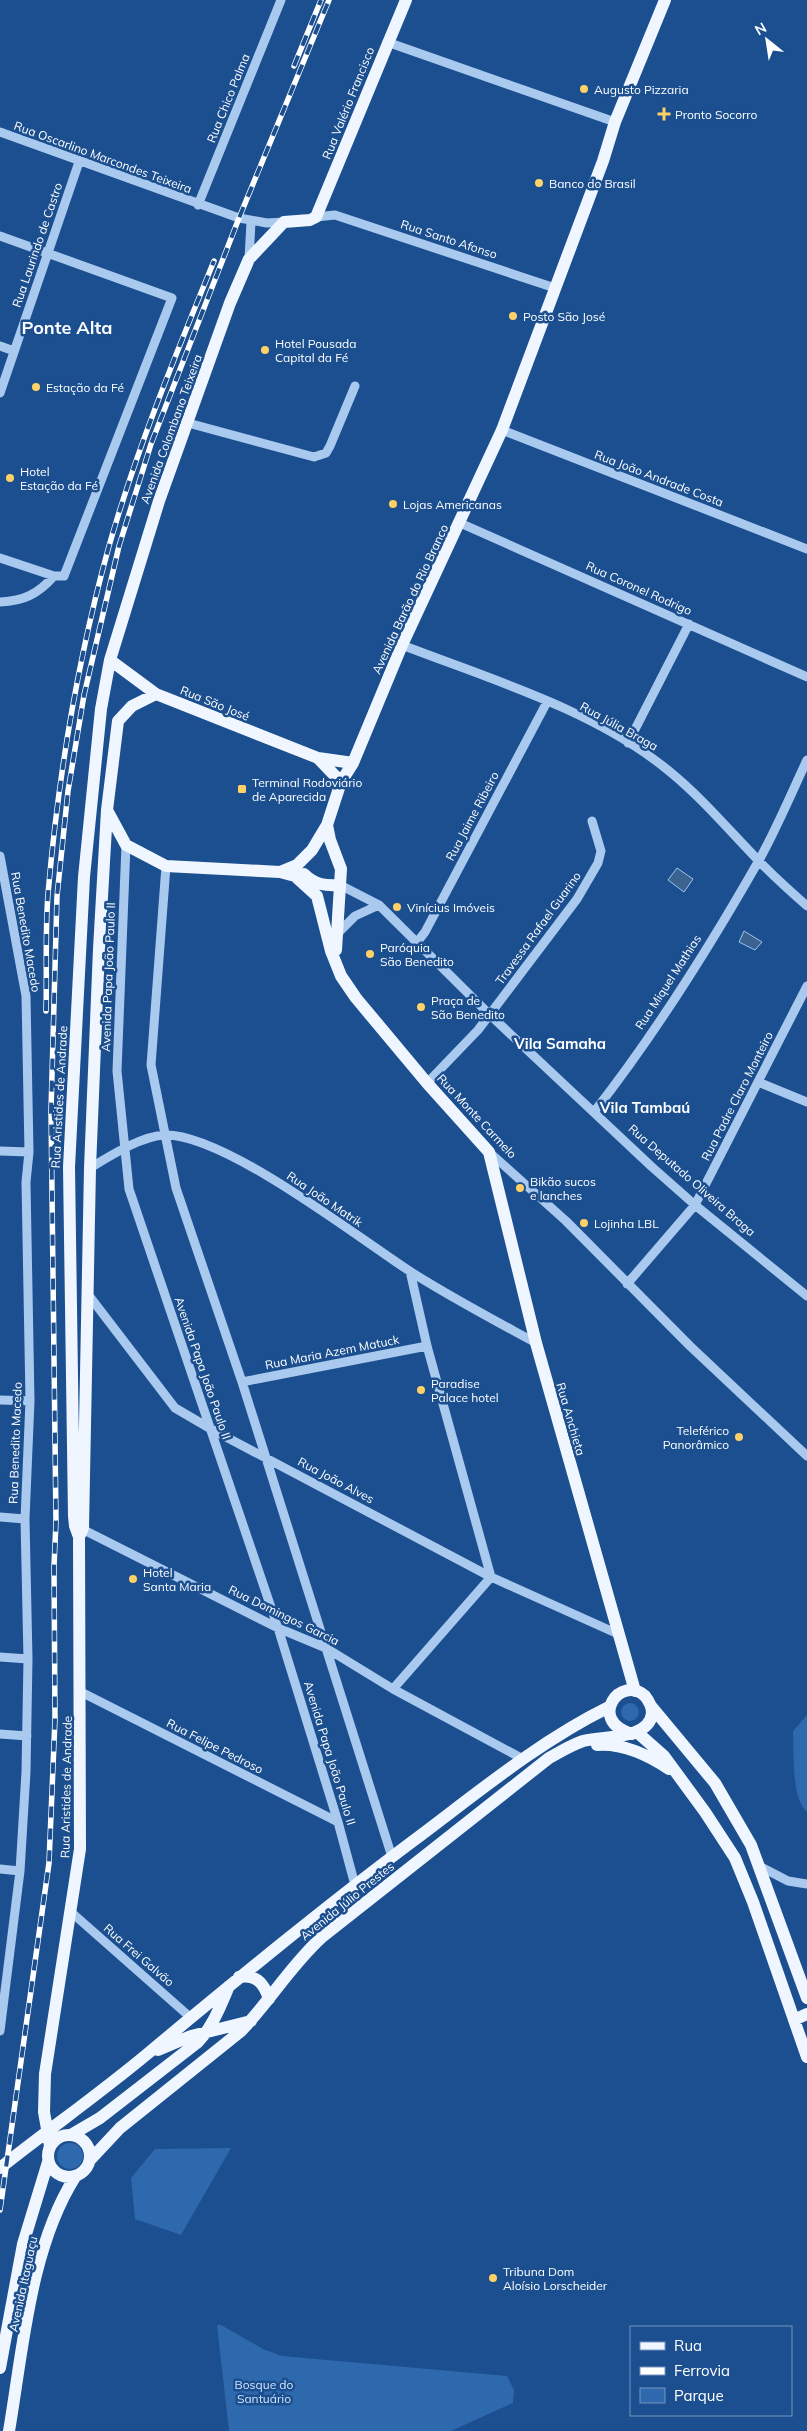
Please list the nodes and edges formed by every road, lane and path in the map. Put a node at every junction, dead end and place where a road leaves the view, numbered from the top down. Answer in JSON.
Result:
{"nodes":[{"id":1,"x":281,"y":0,"type":"edge"},
{"id":2,"x":406,"y":0,"type":"edge"},
{"id":3,"x":665,"y":0,"type":"edge"},
{"id":4,"x":387,"y":42,"type":"junction"},
{"id":5,"x":615,"y":122,"type":"junction"},
{"id":6,"x":0,"y":132,"type":"edge"},
{"id":7,"x":79,"y":162,"type":"junction"},
{"id":8,"x":323,"y":201,"type":"junction"},
{"id":9,"x":198,"y":205,"type":"junction"},
{"id":10,"x":335,"y":215,"type":"junction"},
{"id":11,"x":316,"y":217,"type":"junction"},
{"id":12,"x":251,"y":222,"type":"junction"},
{"id":13,"x":284,"y":222,"type":"junction"},
{"id":14,"x":0,"y":236,"type":"edge"},
{"id":15,"x":48,"y":253,"type":"junction"},
{"id":16,"x":249,"y":259,"type":"junction"},
{"id":17,"x":555,"y":288,"type":"junction"},
{"id":18,"x":0,"y":346,"type":"edge"},
{"id":19,"x":14,"y":352,"type":"junction"},
{"id":20,"x":355,"y":386,"type":"dead end"},
{"id":21,"x":0,"y":393,"type":"edge"},
{"id":22,"x":188,"y":423,"type":"junction"},
{"id":23,"x":502,"y":430,"type":"junction"},
{"id":24,"x":460,"y":523,"type":"junction"},
{"id":25,"x":807,"y":549,"type":"edge"},
{"id":26,"x":0,"y":558,"type":"edge"},
{"id":27,"x":54,"y":576,"type":"junction"},
{"id":28,"x":0,"y":602,"type":"edge"},
{"id":29,"x":689,"y":624,"type":"junction"},
{"id":30,"x":402,"y":644,"type":"junction"},
{"id":31,"x":110,"y":660,"type":"junction"},
{"id":32,"x":807,"y":677,"type":"edge"},
{"id":33,"x":156,"y":694,"type":"junction"},
{"id":34,"x":547,"y":702,"type":"junction"},
{"id":35,"x":628,"y":743,"type":"junction"},
{"id":36,"x":318,"y":758,"type":"junction"},
{"id":37,"x":807,"y":760,"type":"edge"},
{"id":38,"x":353,"y":763,"type":"junction"},
{"id":39,"x":341,"y":782,"type":"junction"},
{"id":40,"x":107,"y":810,"type":"junction"},
{"id":41,"x":592,"y":821,"type":"dead end"},
{"id":42,"x":327,"y":825,"type":"junction"},
{"id":43,"x":126,"y":845,"type":"junction"},
{"id":44,"x":0,"y":856,"type":"edge"},
{"id":45,"x":759,"y":861,"type":"junction"},
{"id":46,"x":297,"y":865,"type":"junction"},
{"id":47,"x":166,"y":866,"type":"junction"},
{"id":48,"x":280,"y":872,"type":"junction"},
{"id":49,"x":2,"y":876,"type":"edge"},
{"id":50,"x":340,"y":884,"type":"junction"},
{"id":51,"x":379,"y":905,"type":"junction"},
{"id":52,"x":807,"y":906,"type":"edge"},
{"id":53,"x":336,"y":935,"type":"junction"},
{"id":54,"x":418,"y":941,"type":"junction"},
{"id":55,"x":335,"y":961,"type":"junction"},
{"id":56,"x":807,"y":986,"type":"edge"},
{"id":57,"x":489,"y":1014,"type":"junction"},
{"id":58,"x":758,"y":1082,"type":"junction"},
{"id":59,"x":426,"y":1083,"type":"junction"},
{"id":60,"x":807,"y":1102,"type":"edge"},
{"id":61,"x":594,"y":1112,"type":"junction"},
{"id":62,"x":164,"y":1135,"type":"junction"},
{"id":63,"x":124,"y":1147,"type":"junction"},
{"id":64,"x":0,"y":1151,"type":"edge"},
{"id":65,"x":29,"y":1152,"type":"junction"},
{"id":66,"x":489,"y":1152,"type":"junction"},
{"id":67,"x":90,"y":1168,"type":"junction"},
{"id":68,"x":695,"y":1205,"type":"junction"},
{"id":69,"x":410,"y":1271,"type":"junction"},
{"id":70,"x":627,"y":1284,"type":"junction"},
{"id":71,"x":87,"y":1292,"type":"junction"},
{"id":72,"x":807,"y":1296,"type":"edge"},
{"id":73,"x":536,"y":1343,"type":"junction"},
{"id":74,"x":427,"y":1346,"type":"junction"},
{"id":75,"x":242,"y":1382,"type":"junction"},
{"id":76,"x":0,"y":1400,"type":"edge"},
{"id":77,"x":30,"y":1401,"type":"junction"},
{"id":78,"x":211,"y":1429,"type":"junction"},
{"id":79,"x":265,"y":1456,"type":"junction"},
{"id":80,"x":807,"y":1456,"type":"edge"},
{"id":81,"x":0,"y":1517,"type":"edge"},
{"id":82,"x":25,"y":1519,"type":"junction"},
{"id":83,"x":79,"y":1530,"type":"junction"},
{"id":84,"x":491,"y":1577,"type":"junction"},
{"id":85,"x":278,"y":1628,"type":"junction"},
{"id":86,"x":618,"y":1634,"type":"junction"},
{"id":87,"x":326,"y":1648,"type":"junction"},
{"id":88,"x":0,"y":1657,"type":"edge"},
{"id":89,"x":28,"y":1660,"type":"junction"},
{"id":90,"x":393,"y":1689,"type":"junction"},
{"id":91,"x":635,"y":1691,"type":"junction"},
{"id":92,"x":81,"y":1692,"type":"junction"},
{"id":93,"x":651,"y":1706,"type":"junction"},
{"id":94,"x":609,"y":1707,"type":"junction"},
{"id":95,"x":635,"y":1733,"type":"junction"},
{"id":96,"x":0,"y":1734,"type":"edge"},
{"id":97,"x":27,"y":1736,"type":"junction"},
{"id":98,"x":549,"y":1758,"type":"junction"},
{"id":99,"x":523,"y":1759,"type":"junction"},
{"id":100,"x":674,"y":1772,"type":"junction"},
{"id":101,"x":338,"y":1822,"type":"junction"},
{"id":102,"x":397,"y":1854,"type":"junction"},
{"id":103,"x":412,"y":1866,"type":"junction"},
{"id":104,"x":761,"y":1867,"type":"junction"},
{"id":105,"x":0,"y":1870,"type":"edge"},
{"id":106,"x":20,"y":1871,"type":"junction"},
{"id":107,"x":355,"y":1884,"type":"junction"},
{"id":108,"x":807,"y":1884,"type":"edge"},
{"id":109,"x":71,"y":1912,"type":"junction"},
{"id":110,"x":234,"y":1980,"type":"junction"},
{"id":111,"x":807,"y":1998,"type":"edge"},
{"id":112,"x":269,"y":1999,"type":"junction"},
{"id":113,"x":807,"y":2014,"type":"edge"},
{"id":114,"x":190,"y":2016,"type":"junction"},
{"id":115,"x":794,"y":2020,"type":"junction"},
{"id":116,"x":251,"y":2021,"type":"junction"},
{"id":117,"x":0,"y":2031,"type":"edge"},
{"id":118,"x":207,"y":2032,"type":"junction"},
{"id":119,"x":807,"y":2057,"type":"edge"},
{"id":120,"x":142,"y":2058,"type":"junction"},
{"id":121,"x":47,"y":2124,"type":"junction"},
{"id":122,"x":68,"y":2135,"type":"junction"},
{"id":123,"x":50,"y":2146,"type":"junction"},
{"id":124,"x":91,"y":2159,"type":"junction"},
{"id":125,"x":48,"y":2162,"type":"junction"},
{"id":126,"x":0,"y":2168,"type":"edge"},
{"id":127,"x":75,"y":2177,"type":"junction"},
{"id":128,"x":0,"y":2368,"type":"edge"},
{"id":129,"x":9,"y":2431,"type":"edge"}],
"edges":[{"from":1,"to":9,"type":"street","name":"Rua Chico Palma"},
{"from":2,"to":4,"type":"main road","name":"Rua Valério Francisco"},
{"from":3,"to":5,"type":"main road","name":"Avenida Barão do Rio Branco"},
{"from":4,"to":5,"type":"street"},
{"from":4,"to":8,"type":"main road","name":"Rua Valério Francisco"},
{"from":5,"to":17,"type":"main road","name":"Avenida Barão do Rio Branco"},
{"from":6,"to":7,"type":"street","name":"Rua Oscarlino Marcondes Teixeira"},
{"from":7,"to":9,"type":"street","name":"Rua Oscarlino Marcondes Teixeira"},
{"from":7,"to":15,"type":"street","name":"Rua Laurindo de Castro"},
{"from":8,"to":10,"type":"street"},
{"from":8,"to":11,"type":"main road","name":"Rua Valério Francisco"},
{"from":9,"to":12,"type":"street","name":"Rua Santo Afonso"},
{"from":10,"to":11,"type":"street","name":"Rua Santo Afonso"},
{"from":10,"to":17,"type":"street","name":"Rua Santo Afonso"},
{"from":11,"to":13,"type":"main road","name":"Rua Santo Afonso"},
{"from":12,"to":13,"type":"street","name":"Rua Santo Afonso"},
{"from":12,"to":16,"type":"street"},
{"from":13,"to":16,"type":"main road","name":"Avenida Colombano Teixeira"},
{"from":14,"to":15,"type":"street"},
{"from":15,"to":19,"type":"street","name":"Rua Laurindo de Castro"},
{"from":15,"to":27,"type":"street"},
{"from":16,"to":22,"type":"main road","name":"Avenida Colombano Teixeira"},
{"from":17,"to":23,"type":"main road","name":"Avenida Barão do Rio Branco"},
{"from":18,"to":19,"type":"street"},
{"from":19,"to":21,"type":"street","name":"Rua Laurindo de Castro"},
{"from":20,"to":22,"type":"street"},
{"from":22,"to":31,"type":"main road","name":"Avenida Colombano Teixeira"},
{"from":23,"to":24,"type":"main road","name":"Avenida Barão do Rio Branco"},
{"from":23,"to":25,"type":"street","name":"Rua João Andrade Costa"},
{"from":24,"to":29,"type":"street","name":"Rua Coronel Rodrigo"},
{"from":24,"to":30,"type":"main road","name":"Avenida Barão do Rio Branco"},
{"from":26,"to":27,"type":"street"},
{"from":27,"to":28,"type":"street"},
{"from":29,"to":32,"type":"street","name":"Rua Coronel Rodrigo"},
{"from":29,"to":35,"type":"street"},
{"from":30,"to":34,"type":"street","name":"Rua Júlia Braga"},
{"from":30,"to":38,"type":"main road","name":"Avenida Barão do Rio Branco"},
{"from":31,"to":33,"type":"main road","name":"Rua São José"},
{"from":31,"to":83,"type":"main road","name":"Rua Aristides de Andrade"},
{"from":33,"to":36,"type":"main road","name":"Rua São José"},
{"from":33,"to":40,"type":"main road","name":"Rua Aristides de Andrade"},
{"from":34,"to":35,"type":"street","name":"Rua Júlia Braga"},
{"from":34,"to":54,"type":"street","name":"Rua Jaime Ribeiro"},
{"from":35,"to":45,"type":"street","name":"Rua Júlia Braga"},
{"from":36,"to":38,"type":"main road","name":"Rua São José"},
{"from":36,"to":39,"type":"main road","name":"Rua São José"},
{"from":37,"to":45,"type":"street","name":"Rua Miquel Mathias"},
{"from":38,"to":39,"type":"main road"},
{"from":39,"to":42,"type":"main road"},
{"from":40,"to":43,"type":"main road"},
{"from":40,"to":67,"type":"main road","name":"Rua Aristides de Andrade"},
{"from":41,"to":57,"type":"street","name":"Travessa Rafael Guarino"},
{"from":42,"to":46,"type":"main road"},
{"from":42,"to":50,"type":"main road"},
{"from":43,"to":47,"type":"main road"},
{"from":43,"to":63,"type":"street","name":"Avenida Papa João Paulo II"},
{"from":44,"to":49,"type":"street","name":"Rua Benedito Macedo"},
{"from":45,"to":52,"type":"street","name":"Rua Júlia Braga"},
{"from":45,"to":61,"type":"street","name":"Rua Miquel Mathias"},
{"from":46,"to":48,"type":"main road"},
{"from":46,"to":50,"type":"main road"},
{"from":47,"to":48,"type":"main road"},
{"from":47,"to":62,"type":"street"},
{"from":48,"to":55,"type":"main road","name":"Rua Monte Carmelo"},
{"from":49,"to":65,"type":"street","name":"Rua Benedito Macedo"},
{"from":50,"to":51,"type":"street","name":"Rua Deputado Oliveira Braga"},
{"from":50,"to":53,"type":"main road"},
{"from":51,"to":53,"type":"street"},
{"from":51,"to":54,"type":"street","name":"Rua Deputado Oliveira Braga"},
{"from":53,"to":55,"type":"main road"},
{"from":54,"to":57,"type":"street","name":"Rua Deputado Oliveira Braga"},
{"from":55,"to":59,"type":"main road","name":"Rua Monte Carmelo"},
{"from":56,"to":58,"type":"street","name":"Rua Padre Claro Monteiro"},
{"from":57,"to":59,"type":"street","name":"Travessa Rafael Guarino"},
{"from":57,"to":61,"type":"street","name":"Rua Deputado Oliveira Braga"},
{"from":58,"to":60,"type":"street"},
{"from":58,"to":68,"type":"street","name":"Rua Padre Claro Monteiro"},
{"from":59,"to":66,"type":"main road","name":"Rua Monte Carmelo"},
{"from":61,"to":68,"type":"street","name":"Rua Deputado Oliveira Braga"},
{"from":62,"to":63,"type":"street","name":"Rua João Matrik"},
{"from":62,"to":69,"type":"street","name":"Rua João Matrik"},
{"from":62,"to":75,"type":"street"},
{"from":63,"to":67,"type":"street","name":"Rua João Matrik"},
{"from":63,"to":78,"type":"street","name":"Avenida Papa João Paulo II"},
{"from":64,"to":65,"type":"street"},
{"from":65,"to":77,"type":"street","name":"Rua Benedito Macedo"},
{"from":66,"to":70,"type":"street","name":"Rua Monte Carmelo"},
{"from":66,"to":73,"type":"main road","name":"Rua Anchieta"},
{"from":67,"to":71,"type":"main road","name":"Rua Aristides de Andrade"},
{"from":68,"to":70,"type":"street","name":"Rua Padre Claro Monteiro"},
{"from":68,"to":72,"type":"street","name":"Rua Deputado Oliveira Braga"},
{"from":69,"to":73,"type":"street","name":"Rua João Matrik"},
{"from":69,"to":74,"type":"street"},
{"from":70,"to":80,"type":"street","name":"Rua Monte Carmelo"},
{"from":71,"to":78,"type":"street","name":"Rua João Alves"},
{"from":71,"to":83,"type":"main road","name":"Rua Aristides de Andrade"},
{"from":73,"to":86,"type":"main road","name":"Rua Anchieta"},
{"from":74,"to":75,"type":"street","name":"Rua Maria Azem Matuck"},
{"from":74,"to":84,"type":"street"},
{"from":75,"to":79,"type":"street"},
{"from":76,"to":77,"type":"street"},
{"from":77,"to":82,"type":"street","name":"Rua Benedito Macedo"},
{"from":78,"to":79,"type":"street","name":"Rua João Alves"},
{"from":78,"to":85,"type":"street","name":"Avenida Papa João Paulo II"},
{"from":79,"to":84,"type":"street","name":"Rua João Alves"},
{"from":79,"to":87,"type":"street"},
{"from":81,"to":82,"type":"street"},
{"from":82,"to":89,"type":"street","name":"Rua Benedito Macedo"},
{"from":83,"to":85,"type":"street","name":"Rua Domingos Garcia"},
{"from":83,"to":92,"type":"main road","name":"Rua Aristides de Andrade"},
{"from":84,"to":86,"type":"street","name":"Rua João Alves"},
{"from":84,"to":90,"type":"street"},
{"from":85,"to":87,"type":"street","name":"Rua Domingos Garcia"},
{"from":85,"to":101,"type":"street","name":"Avenida Papa João Paulo II"},
{"from":86,"to":91,"type":"main road","name":"Rua Anchieta"},
{"from":87,"to":90,"type":"street","name":"Rua Domingos Garcia"},
{"from":87,"to":102,"type":"street"},
{"from":88,"to":89,"type":"street"},
{"from":89,"to":97,"type":"street","name":"Rua Benedito Macedo"},
{"from":90,"to":99,"type":"street","name":"Rua Domingos Garcia"},
{"from":91,"to":93,"type":"main road"},
{"from":91,"to":94,"type":"main road"},
{"from":92,"to":101,"type":"street","name":"Rua Felipe Pedroso"},
{"from":92,"to":109,"type":"main road","name":"Rua Aristides de Andrade"},
{"from":93,"to":95,"type":"main road"},
{"from":93,"to":104,"type":"main road"},
{"from":94,"to":95,"type":"main road"},
{"from":94,"to":99,"type":"main road","name":"Avenida Júlio Prestes"},
{"from":95,"to":98,"type":"main road","name":"Avenida Júlio Prestes"},
{"from":95,"to":100,"type":"main road"},
{"from":96,"to":97,"type":"street"},
{"from":97,"to":106,"type":"street","name":"Rua Benedito Macedo"},
{"from":98,"to":100,"type":"main road"},
{"from":98,"to":103,"type":"main road","name":"Avenida Júlio Prestes"},
{"from":99,"to":102,"type":"main road","name":"Avenida Júlio Prestes"},
{"from":100,"to":115,"type":"main road"},
{"from":101,"to":107,"type":"street","name":"Avenida Papa João Paulo II"},
{"from":102,"to":103,"type":"main road"},
{"from":102,"to":107,"type":"main road","name":"Avenida Júlio Prestes"},
{"from":103,"to":112,"type":"main road","name":"Avenida Júlio Prestes"},
{"from":104,"to":108,"type":"street"},
{"from":104,"to":111,"type":"main road"},
{"from":105,"to":106,"type":"street"},
{"from":106,"to":117,"type":"street","name":"Rua Benedito Macedo"},
{"from":107,"to":110,"type":"main road","name":"Avenida Júlio Prestes"},
{"from":109,"to":114,"type":"street","name":"Rua Frei Galvão"},
{"from":109,"to":121,"type":"main road","name":"Rua Aristides de Andrade"},
{"from":110,"to":112,"type":"main road"},
{"from":110,"to":114,"type":"main road","name":"Avenida Júlio Prestes"},
{"from":110,"to":118,"type":"main road","name":"Avenida Júlio Prestes"},
{"from":112,"to":116,"type":"main road","name":"Avenida Júlio Prestes"},
{"from":113,"to":115,"type":"main road"},
{"from":114,"to":120,"type":"main road","name":"Avenida Júlio Prestes"},
{"from":115,"to":119,"type":"main road"},
{"from":116,"to":118,"type":"main road"},
{"from":116,"to":124,"type":"main road","name":"Avenida Júlio Prestes"},
{"from":118,"to":120,"type":"main road"},
{"from":118,"to":122,"type":"main road","name":"Avenida Júlio Prestes"},
{"from":120,"to":126,"type":"main road","name":"Avenida Júlio Prestes"},
{"from":121,"to":122,"type":"main road"},
{"from":121,"to":123,"type":"main road","name":"Rua Aristides de Andrade"},
{"from":122,"to":123,"type":"main road"},
{"from":122,"to":124,"type":"main road"},
{"from":123,"to":125,"type":"main road"},
{"from":124,"to":127,"type":"main road"},
{"from":125,"to":127,"type":"main road"},
{"from":125,"to":128,"type":"main road","name":"Avenida Itaguaçu"},
{"from":127,"to":129,"type":"main road","name":"Avenida Itaguaçu"}]}
